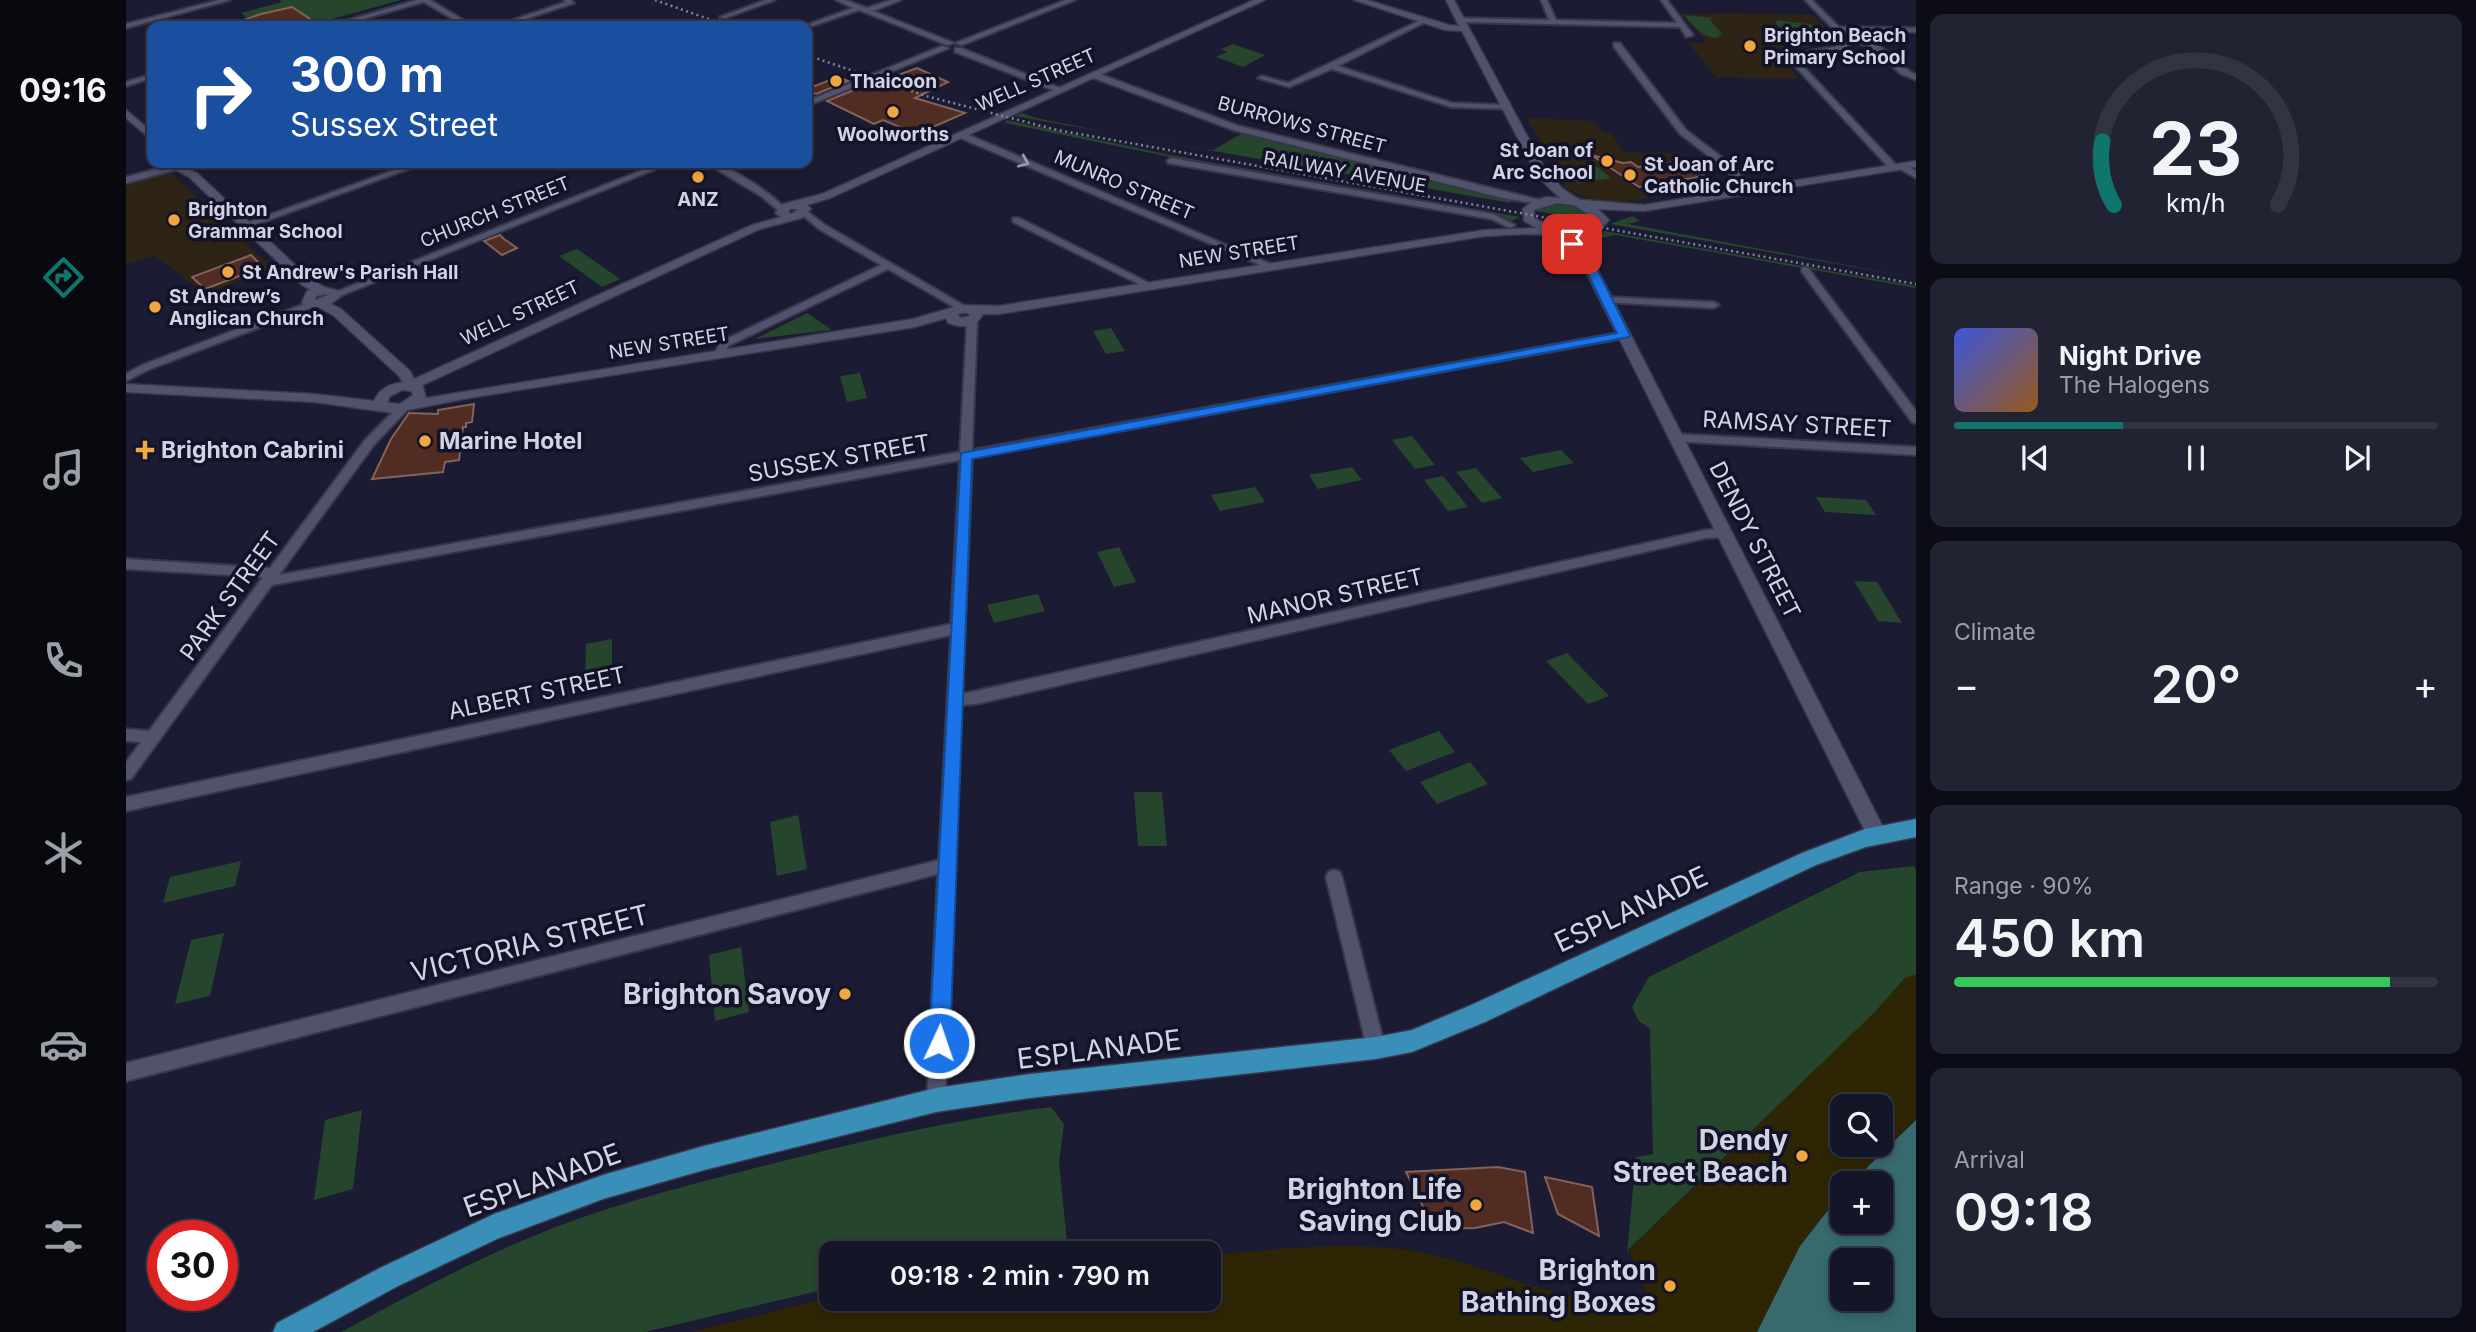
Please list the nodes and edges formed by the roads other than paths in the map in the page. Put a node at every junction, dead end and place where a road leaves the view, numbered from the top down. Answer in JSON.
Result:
{"nodes":[{"id":1,"x":227,"y":0,"type":"edge"},
{"id":2,"x":425,"y":0,"type":"edge"},
{"id":3,"x":566,"y":0,"type":"edge"},
{"id":4,"x":772,"y":0,"type":"edge"},
{"id":5,"x":839,"y":0,"type":"edge"},
{"id":6,"x":898,"y":0,"type":"edge"},
{"id":7,"x":1072,"y":0,"type":"edge"},
{"id":8,"x":1261,"y":0,"type":"edge"},
{"id":9,"x":1358,"y":0,"type":"edge"},
{"id":10,"x":1450,"y":0,"type":"edge"},
{"id":11,"x":1544,"y":0,"type":"edge"},
{"id":12,"x":1664,"y":0,"type":"edge"},
{"id":13,"x":1808,"y":0,"type":"edge"},
{"id":14,"x":863,"y":10,"type":"junction"},
{"id":15,"x":723,"y":16,"type":"dead end"},
{"id":16,"x":1425,"y":20,"type":"junction"},
{"id":17,"x":349,"y":21,"type":"edge"},
{"id":18,"x":461,"y":21,"type":"edge"},
{"id":19,"x":515,"y":21,"type":"edge"},
{"id":20,"x":1553,"y":22,"type":"junction"},
{"id":21,"x":1463,"y":24,"type":"junction"},
{"id":22,"x":812,"y":25,"type":"edge"},
{"id":23,"x":1681,"y":25,"type":"junction"},
{"id":24,"x":126,"y":26,"type":"edge"},
{"id":25,"x":1839,"y":29,"type":"junction"},
{"id":26,"x":1916,"y":30,"type":"edge"},
{"id":27,"x":1689,"y":35,"type":"dead end"},
{"id":28,"x":1848,"y":37,"type":"junction"},
{"id":29,"x":1617,"y":45,"type":"dead end"},
{"id":30,"x":954,"y":47,"type":"junction"},
{"id":31,"x":1332,"y":66,"type":"junction"},
{"id":32,"x":1094,"y":75,"type":"junction"},
{"id":33,"x":147,"y":78,"type":"edge"},
{"id":34,"x":1262,"y":78,"type":"dead end"},
{"id":35,"x":1916,"y":78,"type":"edge"},
{"id":36,"x":126,"y":84,"type":"edge"},
{"id":37,"x":1061,"y":90,"type":"junction"},
{"id":38,"x":812,"y":102,"type":"edge"},
{"id":39,"x":1507,"y":107,"type":"junction"},
{"id":40,"x":126,"y":113,"type":"edge"},
{"id":41,"x":147,"y":132,"type":"edge"},
{"id":42,"x":961,"y":135,"type":"junction"},
{"id":43,"x":1171,"y":161,"type":"dead end"},
{"id":44,"x":1916,"y":164,"type":"edge"},
{"id":45,"x":1899,"y":167,"type":"junction"},
{"id":46,"x":166,"y":168,"type":"edge"},
{"id":47,"x":192,"y":168,"type":"edge"},
{"id":48,"x":407,"y":168,"type":"edge"},
{"id":49,"x":643,"y":168,"type":"edge"},
{"id":50,"x":654,"y":168,"type":"edge"},
{"id":51,"x":718,"y":168,"type":"edge"},
{"id":52,"x":1541,"y":173,"type":"junction"},
{"id":53,"x":1916,"y":175,"type":"edge"},
{"id":54,"x":126,"y":180,"type":"edge"},
{"id":55,"x":1752,"y":191,"type":"junction"},
{"id":56,"x":1503,"y":195,"type":"junction"},
{"id":57,"x":1541,"y":201,"type":"junction"},
{"id":58,"x":1579,"y":204,"type":"junction"},
{"id":59,"x":1644,"y":208,"type":"junction"},
{"id":60,"x":793,"y":211,"type":"junction"},
{"id":61,"x":1528,"y":214,"type":"junction"},
{"id":62,"x":1016,"y":220,"type":"dead end"},
{"id":63,"x":246,"y":225,"type":"junction"},
{"id":64,"x":822,"y":227,"type":"junction"},
{"id":65,"x":1598,"y":227,"type":"junction"},
{"id":66,"x":1514,"y":228,"type":"junction"},
{"id":67,"x":1553,"y":232,"type":"junction"},
{"id":68,"x":888,"y":265,"type":"junction"},
{"id":69,"x":1273,"y":267,"type":"junction"},
{"id":70,"x":1590,"y":267,"type":"junction"},
{"id":71,"x":1805,"y":270,"type":"dead end"},
{"id":72,"x":1150,"y":286,"type":"junction"},
{"id":73,"x":321,"y":297,"type":"junction"},
{"id":74,"x":1607,"y":300,"type":"junction"},
{"id":75,"x":1714,"y":305,"type":"dead end"},
{"id":76,"x":963,"y":316,"type":"junction"},
{"id":77,"x":750,"y":333,"type":"junction"},
{"id":78,"x":1624,"y":335,"type":"junction"},
{"id":79,"x":745,"y":350,"type":"junction"},
{"id":80,"x":720,"y":354,"type":"junction"},
{"id":81,"x":164,"y":362,"type":"junction"},
{"id":82,"x":393,"y":365,"type":"junction"},
{"id":83,"x":454,"y":365,"type":"junction"},
{"id":84,"x":436,"y":372,"type":"junction"},
{"id":85,"x":126,"y":378,"type":"edge"},
{"id":86,"x":126,"y":388,"type":"edge"},
{"id":87,"x":416,"y":389,"type":"junction"},
{"id":88,"x":390,"y":390,"type":"junction"},
{"id":89,"x":469,"y":394,"type":"junction"},
{"id":90,"x":314,"y":398,"type":"junction"},
{"id":91,"x":383,"y":406,"type":"junction"},
{"id":92,"x":405,"y":407,"type":"junction"},
{"id":93,"x":1916,"y":419,"type":"edge"},
{"id":94,"x":1677,"y":438,"type":"junction"},
{"id":95,"x":369,"y":443,"type":"junction"},
{"id":96,"x":1916,"y":451,"type":"edge"},
{"id":97,"x":965,"y":456,"type":"junction"},
{"id":98,"x":1724,"y":533,"type":"junction"},
{"id":99,"x":126,"y":564,"type":"edge"},
{"id":100,"x":270,"y":577,"type":"junction"},
{"id":101,"x":958,"y":628,"type":"junction"},
{"id":102,"x":955,"y":700,"type":"junction"},
{"id":103,"x":126,"y":735,"type":"edge"},
{"id":104,"x":153,"y":737,"type":"junction"},
{"id":105,"x":126,"y":774,"type":"edge"},
{"id":106,"x":126,"y":804,"type":"edge"},
{"id":107,"x":1916,"y":828,"type":"edge"},
{"id":108,"x":1877,"y":835,"type":"junction"},
{"id":109,"x":947,"y":865,"type":"junction"},
{"id":110,"x":1334,"y":877,"type":"dead end"},
{"id":111,"x":1376,"y":1048,"type":"junction"},
{"id":112,"x":126,"y":1072,"type":"edge"},
{"id":113,"x":936,"y":1100,"type":"junction"},
{"id":114,"x":286,"y":1332,"type":"edge"}],
"edges":[{"from":1,"to":24,"type":"street"},
{"from":2,"to":17,"type":"street"},
{"from":2,"to":18,"type":"street"},
{"from":3,"to":19,"type":"street"},
{"from":4,"to":15,"type":"street"},
{"from":5,"to":14,"type":"street"},
{"from":6,"to":14,"type":"street"},
{"from":7,"to":30,"type":"street"},
{"from":8,"to":32,"type":"street","name":"WELL STREET"},
{"from":9,"to":16,"type":"street"},
{"from":10,"to":21,"type":"street"},
{"from":11,"to":20,"type":"street"},
{"from":12,"to":23,"type":"street"},
{"from":13,"to":25,"type":"street"},
{"from":14,"to":22,"type":"street"},
{"from":14,"to":30,"type":"street"},
{"from":16,"to":21,"type":"street"},
{"from":16,"to":31,"type":"street"},
{"from":20,"to":21,"type":"street"},
{"from":20,"to":23,"type":"street"},
{"from":21,"to":39,"type":"street"},
{"from":23,"to":27,"type":"street"},
{"from":25,"to":26,"type":"street"},
{"from":25,"to":28,"type":"street"},
{"from":28,"to":35,"type":"street"},
{"from":28,"to":45,"type":"street"},
{"from":29,"to":55,"type":"street"},
{"from":30,"to":37,"type":"street"},
{"from":30,"to":38,"type":"street"},
{"from":31,"to":34,"type":"street"},
{"from":31,"to":39,"type":"street"},
{"from":32,"to":37,"type":"street","name":"WELL STREET"},
{"from":32,"to":56,"type":"street","name":"BURROWS STREET"},
{"from":33,"to":36,"type":"street"},
{"from":37,"to":42,"type":"street","name":"WELL STREET"},
{"from":39,"to":52,"type":"street"},
{"from":40,"to":41,"type":"street"},
{"from":42,"to":60,"type":"street","name":"WELL STREET"},
{"from":42,"to":69,"type":"street","name":"MUNRO STREET","one_way":true},
{"from":43,"to":66,"type":"street","name":"RAILWAY AVENUE"},
{"from":44,"to":45,"type":"street"},
{"from":45,"to":53,"type":"street"},
{"from":45,"to":55,"type":"street"},
{"from":46,"to":54,"type":"street"},
{"from":47,"to":63,"type":"street"},
{"from":48,"to":63,"type":"street"},
{"from":49,"to":73,"type":"street","name":"CHURCH STREET"},
{"from":50,"to":73,"type":"street","name":"CHURCH STREET"},
{"from":51,"to":60,"type":"street"},
{"from":52,"to":57,"type":"street"},
{"from":52,"to":58,"type":"street"},
{"from":55,"to":59,"type":"street"},
{"from":56,"to":57,"type":"street","name":"BURROWS STREET"},
{"from":56,"to":61,"type":"street","name":"BURROWS STREET"},
{"from":57,"to":58,"type":"street"},
{"from":57,"to":61,"type":"street","name":"NEW STREET"},
{"from":58,"to":59,"type":"street"},
{"from":58,"to":65,"type":"street"},
{"from":59,"to":65,"type":"street"},
{"from":60,"to":64,"type":"street"},
{"from":60,"to":64,"type":"street"},
{"from":60,"to":83,"type":"street","name":"WELL STREET"},
{"from":61,"to":66,"type":"street","name":"NEW STREET"},
{"from":61,"to":67,"type":"street","name":"DENDY STREET"},
{"from":62,"to":72,"type":"street"},
{"from":63,"to":73,"type":"street"},
{"from":64,"to":68,"type":"street"},
{"from":65,"to":67,"type":"street","name":"NEW STREET"},
{"from":65,"to":70,"type":"street"},
{"from":66,"to":67,"type":"street","name":"NEW STREET"},
{"from":66,"to":69,"type":"street","name":"NEW STREET"},
{"from":67,"to":70,"type":"street","name":"DENDY STREET"},
{"from":68,"to":76,"type":"street"},
{"from":68,"to":77,"type":"street"},
{"from":69,"to":72,"type":"street","name":"NEW STREET"},
{"from":70,"to":74,"type":"street","name":"DENDY STREET"},
{"from":71,"to":93,"type":"street"},
{"from":72,"to":76,"type":"street","name":"NEW STREET"},
{"from":73,"to":81,"type":"street","name":"CHURCH STREET"},
{"from":73,"to":82,"type":"street"},
{"from":74,"to":75,"type":"street"},
{"from":74,"to":78,"type":"street","name":"DENDY STREET"},
{"from":76,"to":79,"type":"street","name":"NEW STREET"},
{"from":76,"to":97,"type":"street"},
{"from":77,"to":79,"type":"street"},
{"from":77,"to":80,"type":"street"},
{"from":78,"to":94,"type":"street","name":"DENDY STREET"},
{"from":78,"to":97,"type":"street","name":"SUSSEX STREET"},
{"from":79,"to":80,"type":"street","name":"NEW STREET"},
{"from":80,"to":89,"type":"street","name":"NEW STREET"},
{"from":81,"to":85,"type":"street","name":"CHURCH STREET"},
{"from":81,"to":86,"type":"street","name":"CHURCH STREET"},
{"from":82,"to":84,"type":"street"},
{"from":82,"to":87,"type":"street"},
{"from":82,"to":88,"type":"street"},
{"from":83,"to":84,"type":"street","name":"WELL STREET"},
{"from":83,"to":87,"type":"street","name":"WELL STREET"},
{"from":84,"to":87,"type":"street","name":"WELL STREET"},
{"from":86,"to":90,"type":"street"},
{"from":87,"to":88,"type":"street"},
{"from":87,"to":89,"type":"street","name":"NEW STREET"},
{"from":87,"to":92,"type":"street"},
{"from":88,"to":90,"type":"street"},
{"from":88,"to":91,"type":"street"},
{"from":89,"to":92,"type":"street","name":"NEW STREET"},
{"from":90,"to":91,"type":"street"},
{"from":91,"to":92,"type":"street","name":"NEW STREET"},
{"from":91,"to":95,"type":"street","name":"PARK STREET"},
{"from":92,"to":95,"type":"street","name":"PARK STREET"},
{"from":94,"to":96,"type":"street","name":"RAMSAY STREET"},
{"from":94,"to":98,"type":"street","name":"DENDY STREET"},
{"from":95,"to":100,"type":"street","name":"PARK STREET"},
{"from":97,"to":100,"type":"street","name":"SUSSEX STREET"},
{"from":97,"to":101,"type":"street"},
{"from":98,"to":102,"type":"street","name":"MANOR STREET"},
{"from":98,"to":108,"type":"street","name":"DENDY STREET"},
{"from":99,"to":100,"type":"street","name":"SUSSEX STREET"},
{"from":100,"to":104,"type":"street","name":"PARK STREET"},
{"from":101,"to":102,"type":"street"},
{"from":101,"to":106,"type":"street","name":"ALBERT STREET"},
{"from":102,"to":109,"type":"street"},
{"from":103,"to":104,"type":"street"},
{"from":104,"to":105,"type":"street","name":"PARK STREET"},
{"from":107,"to":108,"type":"main road","name":"ESPLANADE"},
{"from":108,"to":111,"type":"main road","name":"ESPLANADE"},
{"from":109,"to":112,"type":"street","name":"VICTORIA STREET"},
{"from":109,"to":113,"type":"street"},
{"from":110,"to":111,"type":"street"},
{"from":111,"to":113,"type":"main road","name":"ESPLANADE"},
{"from":113,"to":114,"type":"main road","name":"ESPLANADE"}]}
